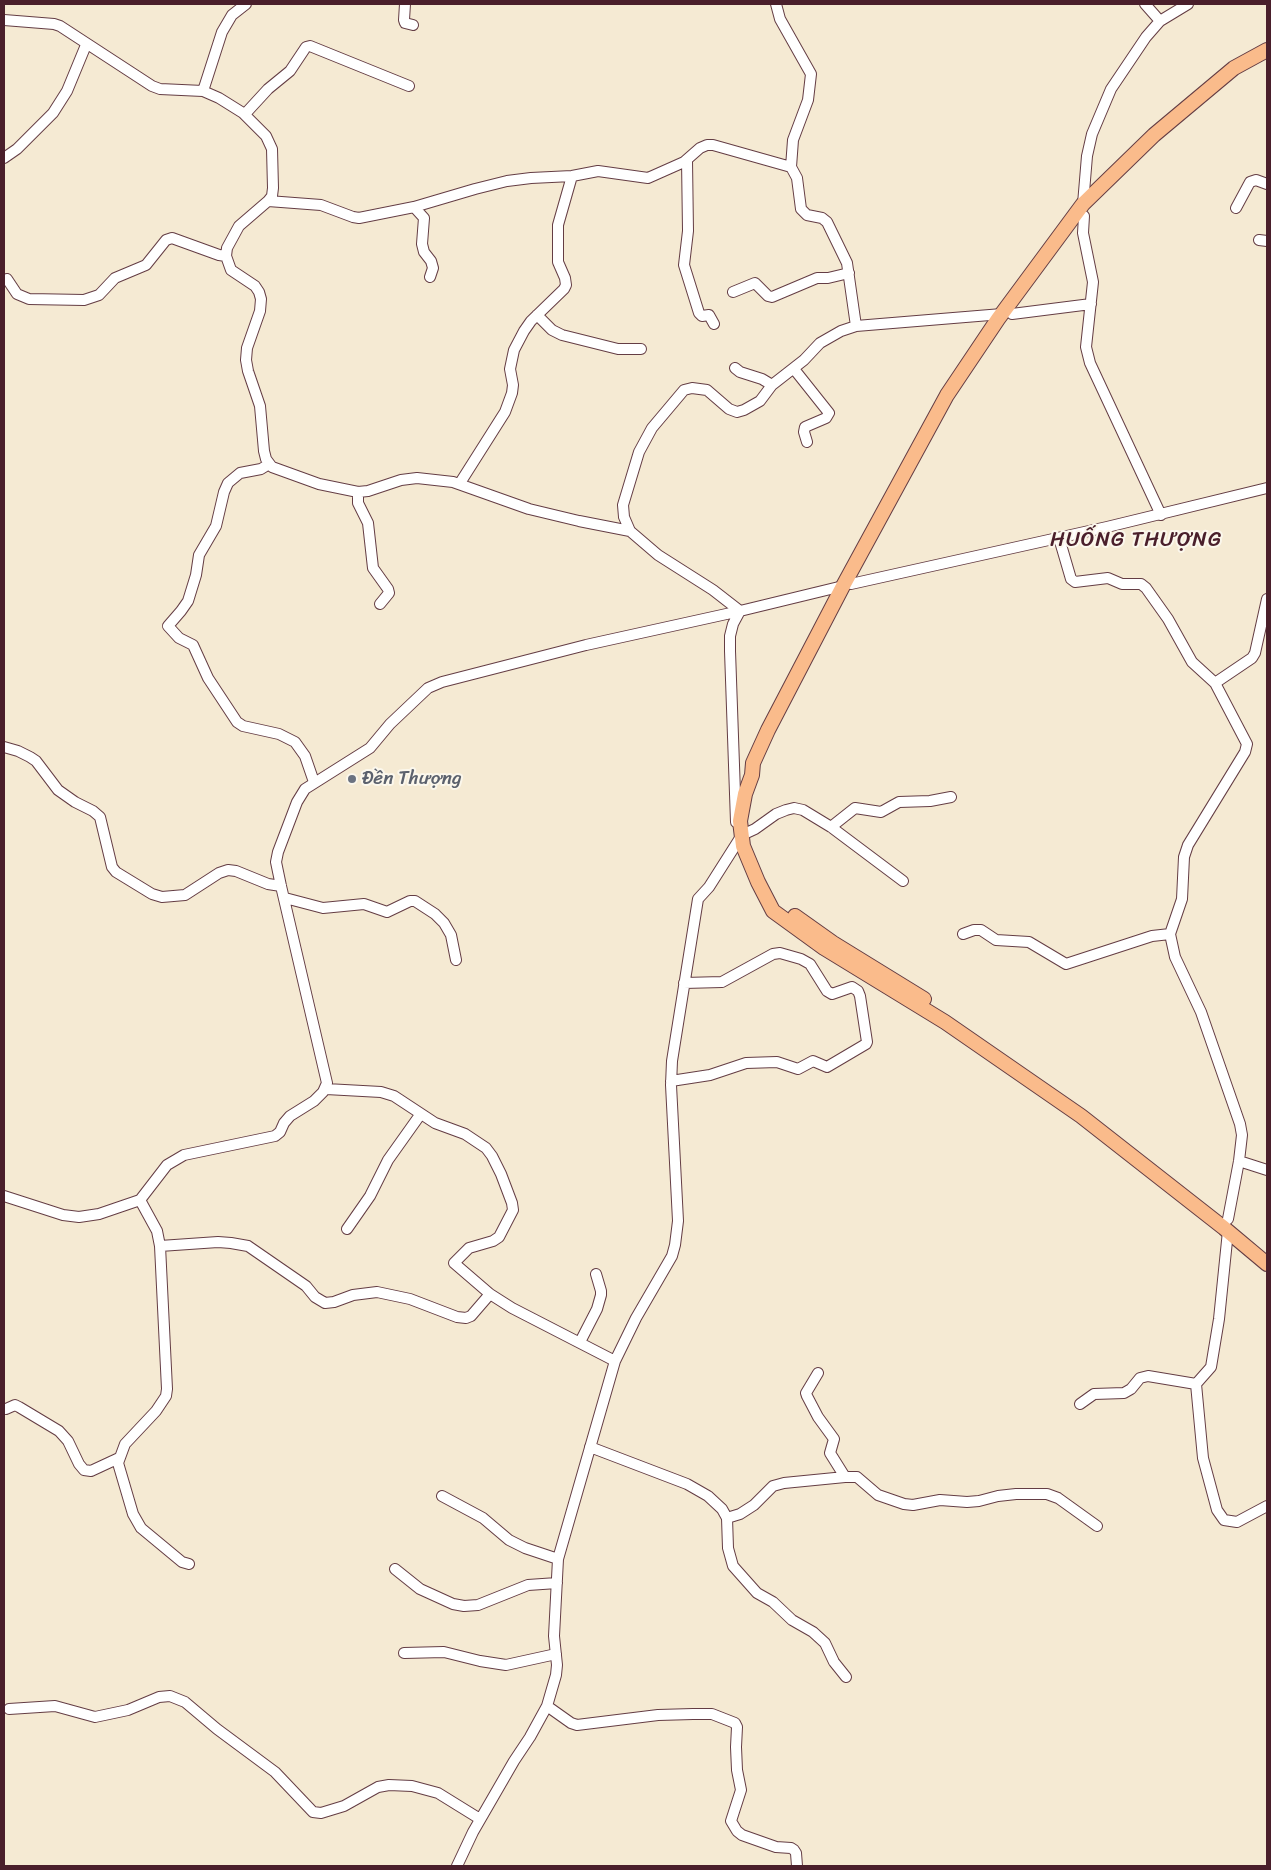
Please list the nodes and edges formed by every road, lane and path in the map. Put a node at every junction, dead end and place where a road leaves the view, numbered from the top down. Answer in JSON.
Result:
{"nodes":[{"id":1,"x":246,"y":4,"type":"edge"},
{"id":2,"x":405,"y":4,"type":"edge"},
{"id":3,"x":776,"y":4,"type":"edge"},
{"id":4,"x":1145,"y":4,"type":"edge"},
{"id":5,"x":1188,"y":4,"type":"edge"},
{"id":6,"x":4,"y":20,"type":"edge"},
{"id":7,"x":1160,"y":21,"type":"junction"},
{"id":8,"x":413,"y":25,"type":"dead end"},
{"id":9,"x":86,"y":45,"type":"junction"},
{"id":10,"x":1267,"y":50,"type":"edge"},
{"id":11,"x":1267,"y":60,"type":"edge"},
{"id":12,"x":409,"y":86,"type":"dead end"},
{"id":13,"x":203,"y":91,"type":"junction"},
{"id":14,"x":245,"y":114,"type":"junction"},
{"id":15,"x":1144,"y":149,"type":"junction"},
{"id":16,"x":4,"y":158,"type":"edge"},
{"id":17,"x":687,"y":160,"type":"junction"},
{"id":18,"x":791,"y":167,"type":"junction"},
{"id":19,"x":572,"y":176,"type":"junction"},
{"id":20,"x":1267,"y":184,"type":"edge"},
{"id":21,"x":268,"y":202,"type":"junction"},
{"id":22,"x":414,"y":208,"type":"junction"},
{"id":23,"x":1236,"y":208,"type":"dead end"},
{"id":24,"x":1084,"y":210,"type":"junction"},
{"id":25,"x":226,"y":256,"type":"junction"},
{"id":26,"x":849,"y":274,"type":"junction"},
{"id":27,"x":430,"y":277,"type":"dead end"},
{"id":28,"x":7,"y":279,"type":"dead end"},
{"id":29,"x":733,"y":292,"type":"dead end"},
{"id":30,"x":1091,"y":304,"type":"junction"},
{"id":31,"x":1007,"y":314,"type":"junction"},
{"id":32,"x":537,"y":315,"type":"junction"},
{"id":33,"x":714,"y":324,"type":"dead end"},
{"id":34,"x":856,"y":326,"type":"junction"},
{"id":35,"x":641,"y":349,"type":"dead end"},
{"id":36,"x":735,"y":368,"type":"dead end"},
{"id":37,"x":794,"y":369,"type":"junction"},
{"id":38,"x":772,"y":385,"type":"junction"},
{"id":39,"x":807,"y":442,"type":"dead end"},
{"id":40,"x":269,"y":464,"type":"junction"},
{"id":41,"x":460,"y":483,"type":"junction"},
{"id":42,"x":1267,"y":488,"type":"edge"},
{"id":43,"x":358,"y":492,"type":"junction"},
{"id":44,"x":1161,"y":515,"type":"junction"},
{"id":45,"x":630,"y":531,"type":"junction"},
{"id":46,"x":1059,"y":538,"type":"junction"},
{"id":47,"x":847,"y":585,"type":"junction"},
{"id":48,"x":1267,"y":599,"type":"edge"},
{"id":49,"x":380,"y":604,"type":"dead end"},
{"id":50,"x":740,"y":611,"type":"junction"},
{"id":51,"x":1215,"y":683,"type":"junction"},
{"id":52,"x":4,"y":747,"type":"edge"},
{"id":53,"x":314,"y":782,"type":"junction"},
{"id":54,"x":951,"y":797,"type":"dead end"},
{"id":55,"x":832,"y":827,"type":"junction"},
{"id":56,"x":742,"y":835,"type":"junction"},
{"id":57,"x":903,"y":881,"type":"dead end"},
{"id":58,"x":281,"y":886,"type":"junction"},
{"id":59,"x":284,"y":898,"type":"junction"},
{"id":60,"x":963,"y":934,"type":"dead end"},
{"id":61,"x":1170,"y":934,"type":"junction"},
{"id":62,"x":456,"y":960,"type":"dead end"},
{"id":63,"x":684,"y":983,"type":"junction"},
{"id":64,"x":671,"y":1080,"type":"junction"},
{"id":65,"x":326,"y":1089,"type":"junction"},
{"id":66,"x":420,"y":1115,"type":"junction"},
{"id":67,"x":1239,"y":1161,"type":"junction"},
{"id":68,"x":1267,"y":1170,"type":"edge"},
{"id":69,"x":4,"y":1196,"type":"edge"},
{"id":70,"x":140,"y":1200,"type":"junction"},
{"id":71,"x":1228,"y":1225,"type":"junction"},
{"id":72,"x":347,"y":1229,"type":"dead end"},
{"id":73,"x":160,"y":1246,"type":"junction"},
{"id":74,"x":1267,"y":1252,"type":"edge"},
{"id":75,"x":1267,"y":1264,"type":"edge"},
{"id":76,"x":596,"y":1274,"type":"dead end"},
{"id":77,"x":490,"y":1294,"type":"junction"},
{"id":78,"x":580,"y":1342,"type":"junction"},
{"id":79,"x":615,"y":1361,"type":"junction"},
{"id":80,"x":818,"y":1373,"type":"dead end"},
{"id":81,"x":1196,"y":1384,"type":"junction"},
{"id":82,"x":1080,"y":1404,"type":"dead end"},
{"id":83,"x":6,"y":1409,"type":"dead end"},
{"id":84,"x":590,"y":1447,"type":"junction"},
{"id":85,"x":118,"y":1458,"type":"junction"},
{"id":86,"x":845,"y":1477,"type":"junction"},
{"id":87,"x":442,"y":1496,"type":"dead end"},
{"id":88,"x":1267,"y":1506,"type":"edge"},
{"id":89,"x":727,"y":1518,"type":"junction"},
{"id":90,"x":1097,"y":1526,"type":"dead end"},
{"id":91,"x":558,"y":1559,"type":"junction"},
{"id":92,"x":189,"y":1564,"type":"dead end"},
{"id":93,"x":395,"y":1569,"type":"dead end"},
{"id":94,"x":556,"y":1582,"type":"junction"},
{"id":95,"x":404,"y":1654,"type":"dead end"},
{"id":96,"x":556,"y":1654,"type":"junction"},
{"id":97,"x":846,"y":1677,"type":"dead end"},
{"id":98,"x":547,"y":1706,"type":"junction"},
{"id":99,"x":8,"y":1709,"type":"dead end"},
{"id":100,"x":480,"y":1819,"type":"junction"},
{"id":101,"x":457,"y":1866,"type":"edge"},
{"id":102,"x":797,"y":1866,"type":"edge"}],
"edges":[{"from":1,"to":13,"type":"street"},
{"from":2,"to":8,"type":"street"},
{"from":3,"to":18,"type":"street"},
{"from":4,"to":7,"type":"street"},
{"from":5,"to":7,"type":"street"},
{"from":6,"to":9,"type":"street"},
{"from":7,"to":24,"type":"street"},
{"from":9,"to":13,"type":"street"},
{"from":9,"to":16,"type":"street"},
{"from":10,"to":15,"type":"highway"},
{"from":11,"to":15,"type":"highway"},
{"from":12,"to":14,"type":"street"},
{"from":13,"to":14,"type":"street"},
{"from":14,"to":21,"type":"street"},
{"from":15,"to":24,"type":"highway"},
{"from":17,"to":18,"type":"street"},
{"from":17,"to":19,"type":"street"},
{"from":17,"to":33,"type":"street"},
{"from":18,"to":26,"type":"street"},
{"from":19,"to":22,"type":"street"},
{"from":19,"to":32,"type":"street"},
{"from":20,"to":23,"type":"street"},
{"from":21,"to":22,"type":"street"},
{"from":21,"to":25,"type":"street"},
{"from":22,"to":27,"type":"street"},
{"from":24,"to":30,"type":"street"},
{"from":24,"to":31,"type":"highway"},
{"from":25,"to":28,"type":"street"},
{"from":25,"to":40,"type":"street"},
{"from":26,"to":29,"type":"street"},
{"from":26,"to":34,"type":"street"},
{"from":30,"to":31,"type":"street"},
{"from":30,"to":44,"type":"street"},
{"from":31,"to":34,"type":"street"},
{"from":31,"to":47,"type":"highway"},
{"from":32,"to":35,"type":"street"},
{"from":32,"to":41,"type":"street"},
{"from":34,"to":37,"type":"street"},
{"from":36,"to":38,"type":"street"},
{"from":37,"to":38,"type":"street"},
{"from":37,"to":39,"type":"street"},
{"from":38,"to":45,"type":"street"},
{"from":40,"to":43,"type":"street"},
{"from":40,"to":53,"type":"street"},
{"from":41,"to":43,"type":"street"},
{"from":41,"to":45,"type":"street"},
{"from":42,"to":44,"type":"street"},
{"from":43,"to":49,"type":"street"},
{"from":44,"to":46,"type":"street"},
{"from":45,"to":50,"type":"street"},
{"from":46,"to":47,"type":"street"},
{"from":46,"to":51,"type":"street"},
{"from":47,"to":50,"type":"street"},
{"from":47,"to":56,"type":"highway"},
{"from":48,"to":51,"type":"street"},
{"from":50,"to":53,"type":"street"},
{"from":50,"to":56,"type":"street"},
{"from":51,"to":61,"type":"street"},
{"from":52,"to":58,"type":"street"},
{"from":53,"to":58,"type":"street"},
{"from":54,"to":55,"type":"street"},
{"from":55,"to":56,"type":"street"},
{"from":55,"to":57,"type":"street"},
{"from":56,"to":63,"type":"street"},
{"from":56,"to":71,"type":"highway"},
{"from":58,"to":59,"type":"street"},
{"from":59,"to":62,"type":"street"},
{"from":59,"to":65,"type":"street"},
{"from":60,"to":61,"type":"street"},
{"from":61,"to":67,"type":"street"},
{"from":63,"to":64,"type":"street"},
{"from":63,"to":64,"type":"street"},
{"from":64,"to":79,"type":"street"},
{"from":65,"to":66,"type":"street"},
{"from":65,"to":70,"type":"street"},
{"from":66,"to":72,"type":"street"},
{"from":66,"to":77,"type":"street"},
{"from":67,"to":68,"type":"street"},
{"from":67,"to":71,"type":"street"},
{"from":69,"to":70,"type":"street"},
{"from":70,"to":73,"type":"street"},
{"from":71,"to":74,"type":"highway"},
{"from":71,"to":75,"type":"highway"},
{"from":71,"to":81,"type":"street"},
{"from":73,"to":77,"type":"street"},
{"from":73,"to":85,"type":"street"},
{"from":76,"to":78,"type":"street"},
{"from":77,"to":78,"type":"street"},
{"from":78,"to":79,"type":"street"},
{"from":79,"to":84,"type":"street"},
{"from":80,"to":86,"type":"street"},
{"from":81,"to":82,"type":"street"},
{"from":81,"to":88,"type":"street"},
{"from":83,"to":85,"type":"street"},
{"from":84,"to":89,"type":"street"},
{"from":84,"to":91,"type":"street"},
{"from":85,"to":92,"type":"street"},
{"from":86,"to":89,"type":"street"},
{"from":86,"to":90,"type":"street"},
{"from":87,"to":91,"type":"street"},
{"from":89,"to":97,"type":"street"},
{"from":91,"to":94,"type":"street"},
{"from":93,"to":94,"type":"street"},
{"from":94,"to":96,"type":"street"},
{"from":95,"to":96,"type":"street"},
{"from":96,"to":98,"type":"street"},
{"from":98,"to":100,"type":"street"},
{"from":98,"to":102,"type":"street"},
{"from":99,"to":100,"type":"street"},
{"from":100,"to":101,"type":"street"}]}
